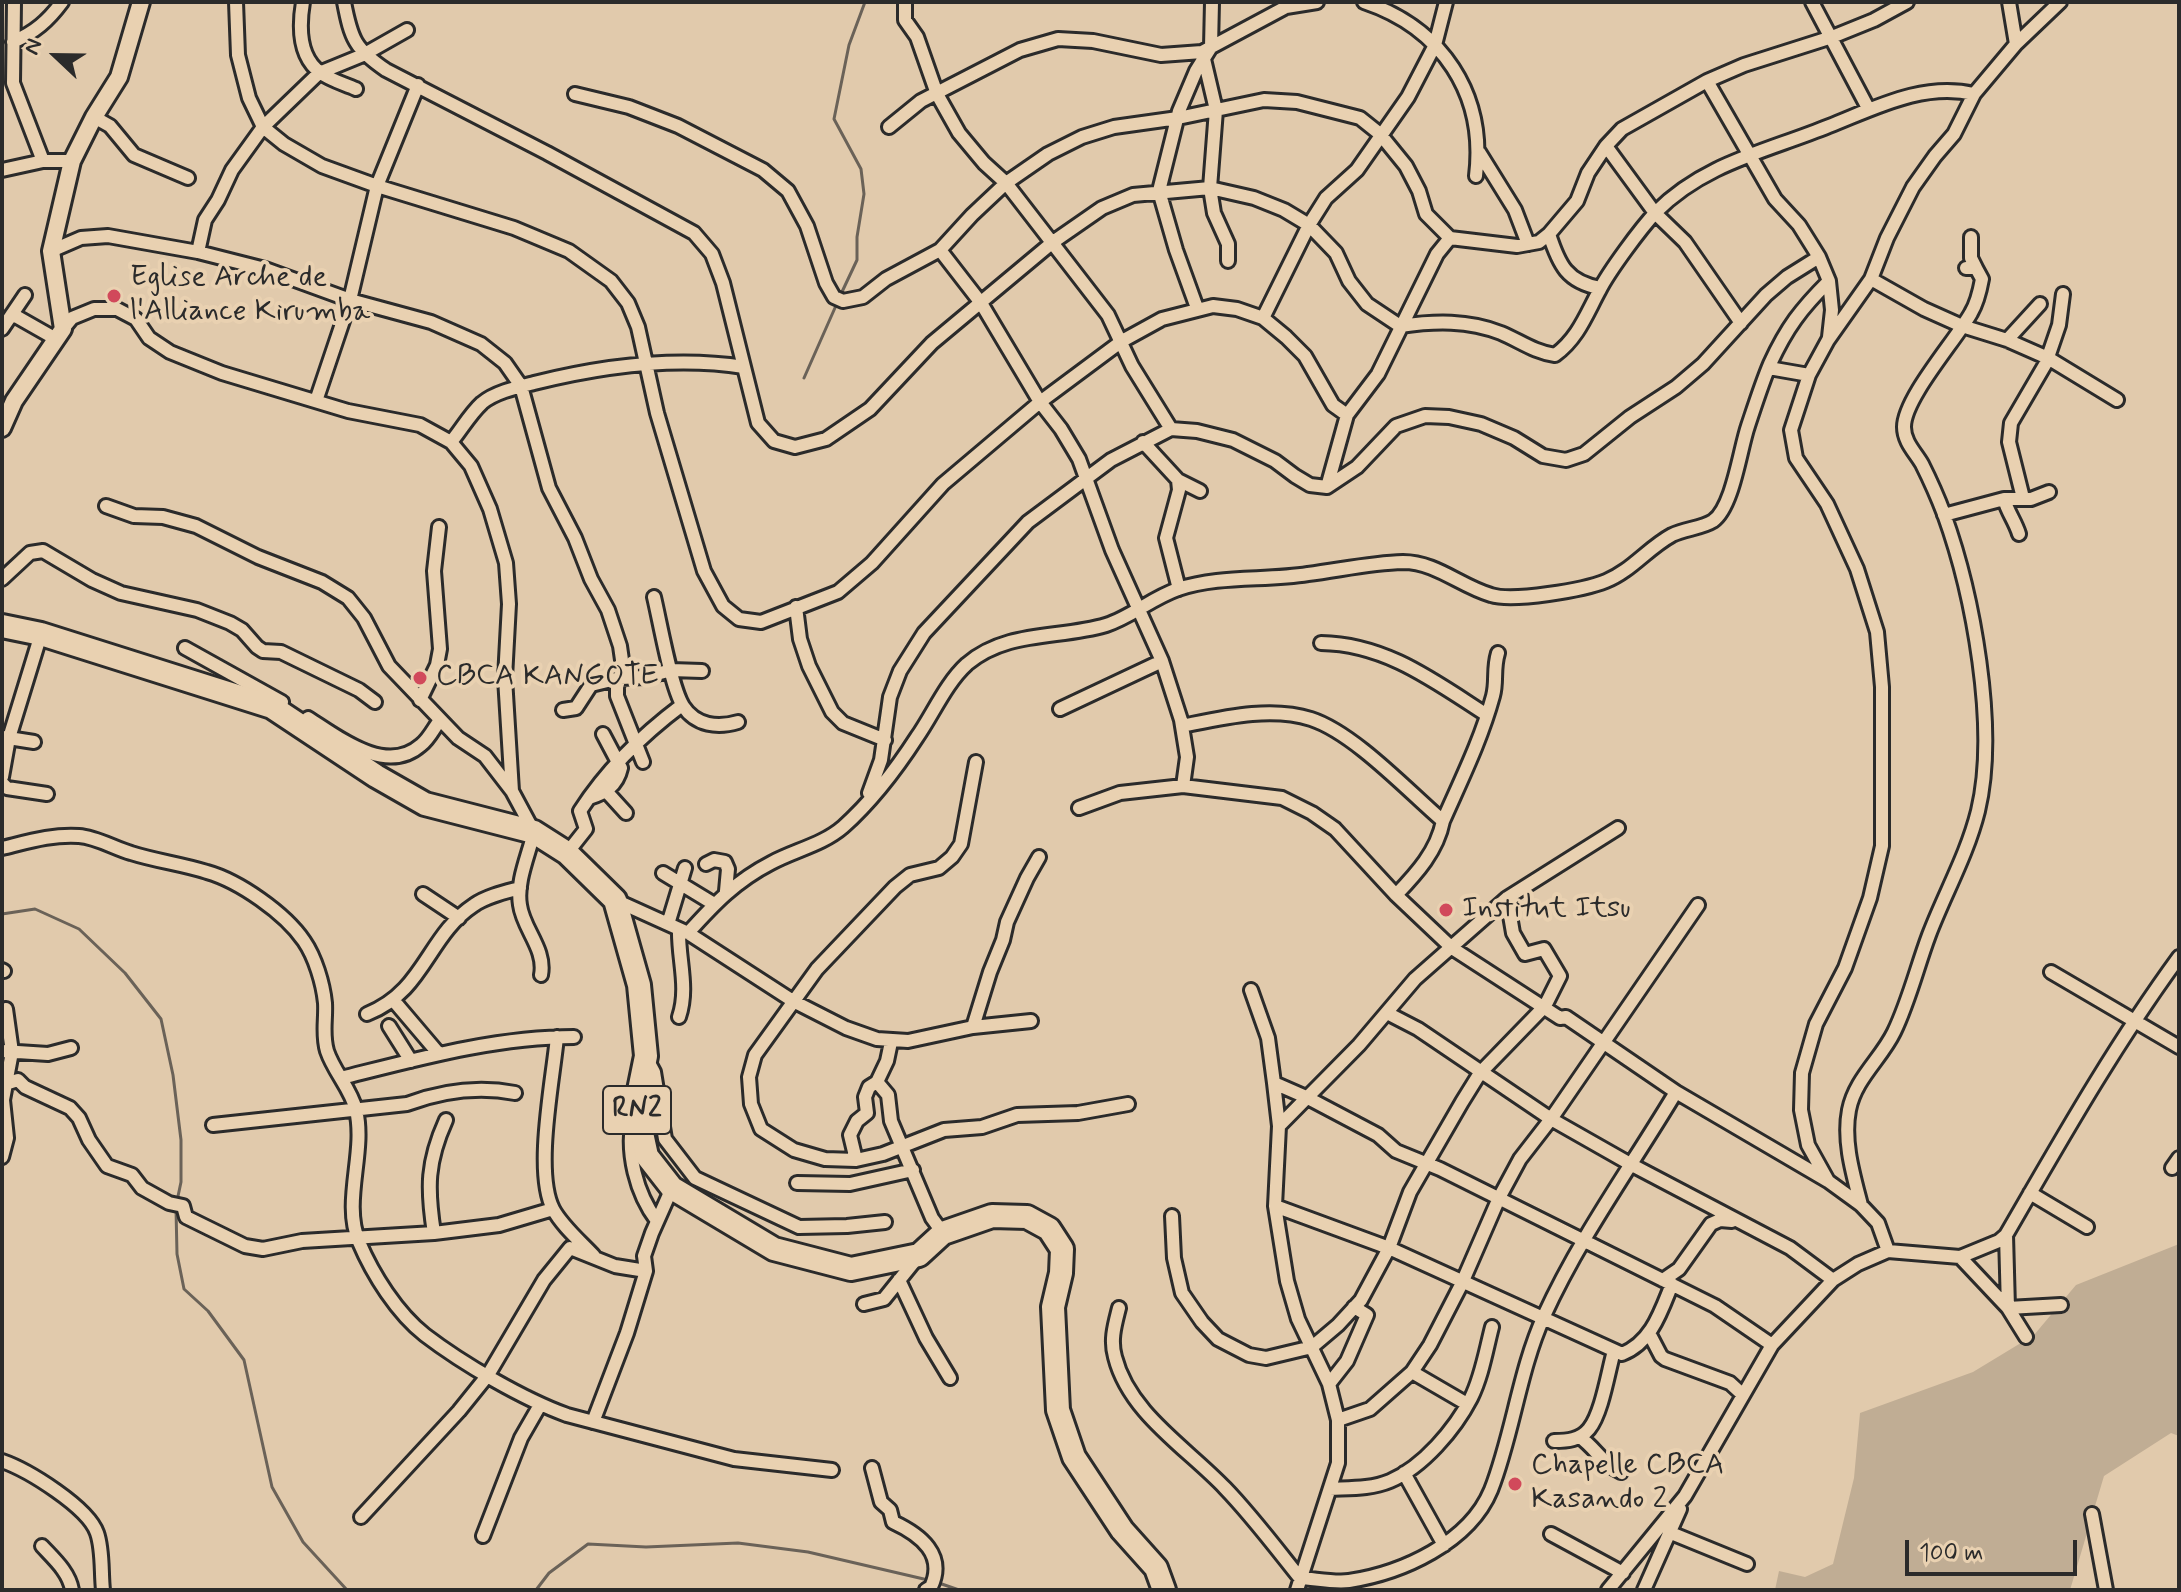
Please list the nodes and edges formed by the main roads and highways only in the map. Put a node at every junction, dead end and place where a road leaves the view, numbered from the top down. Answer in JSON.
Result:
{"nodes":[{"id":1,"x":2,"y":626,"type":"edge"},
{"id":2,"x":1164,"y":1590,"type":"edge"}],
"edges":[{"from":1,"to":2,"type":"highway","number":"RN2"}]}
